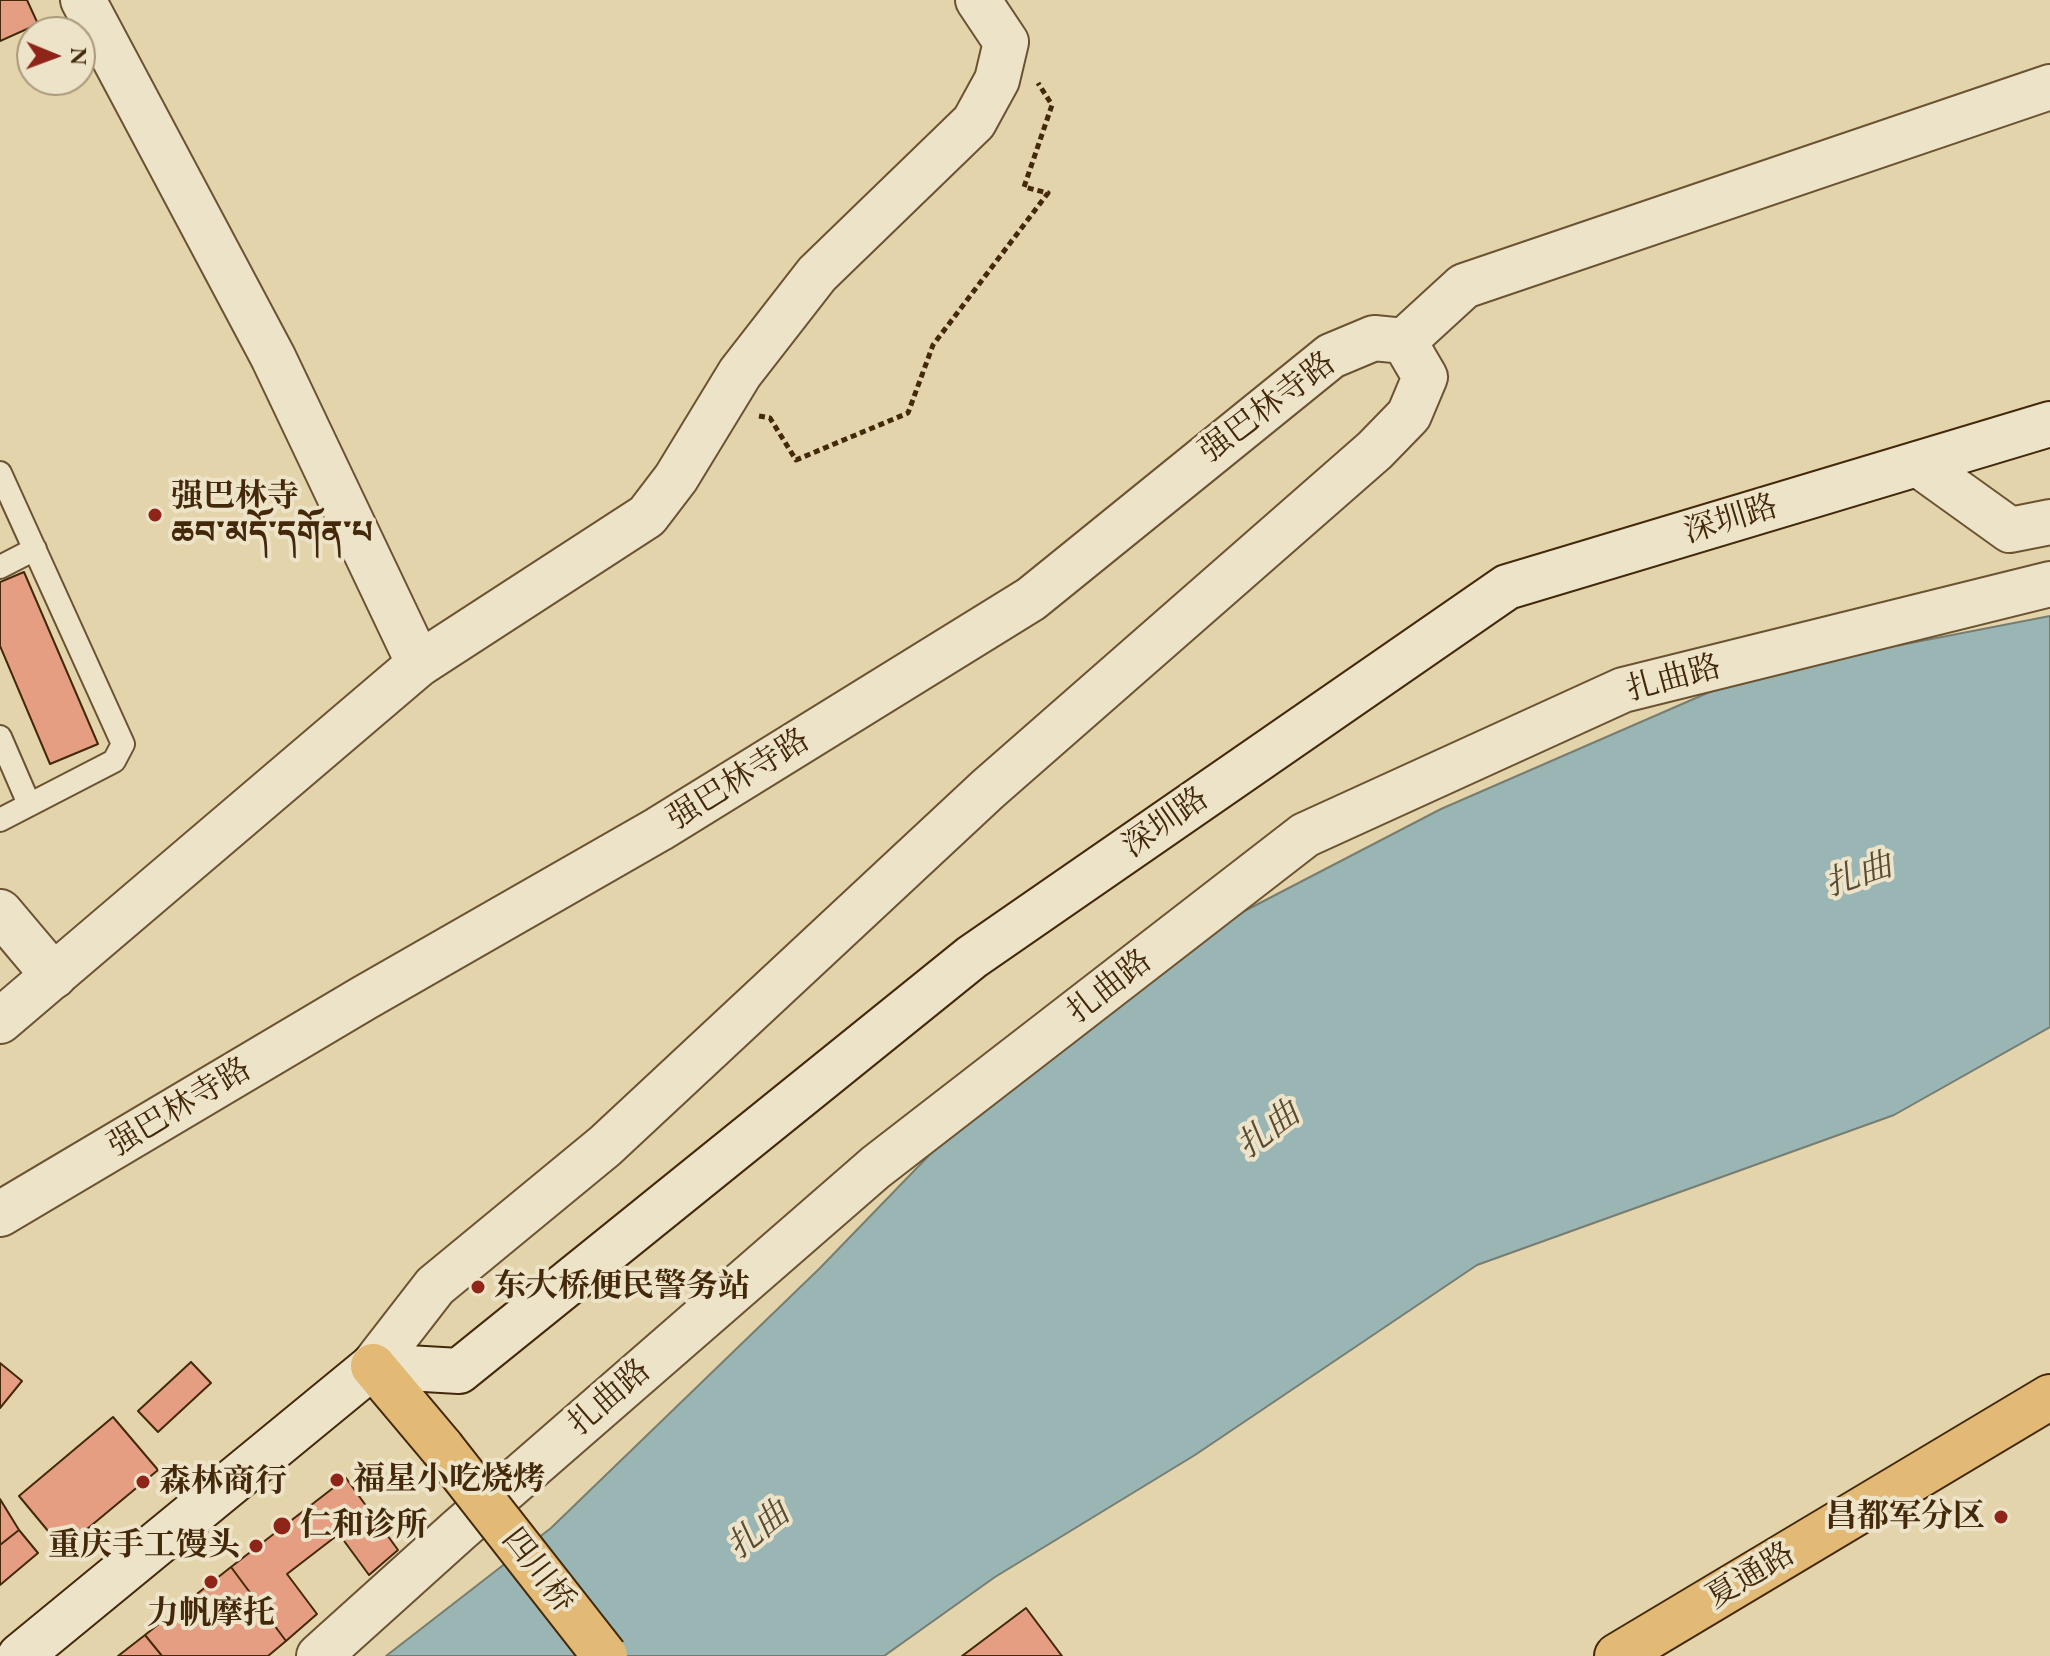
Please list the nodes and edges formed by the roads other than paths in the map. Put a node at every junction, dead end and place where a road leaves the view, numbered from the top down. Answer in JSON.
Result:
{"nodes":[{"id":1,"x":83,"y":0,"type":"edge"},
{"id":2,"x":978,"y":0,"type":"edge"},
{"id":3,"x":2050,"y":87,"type":"edge"},
{"id":4,"x":1404,"y":341,"type":"junction"},
{"id":5,"x":2050,"y":424,"type":"edge"},
{"id":6,"x":1918,"y":464,"type":"junction"},
{"id":7,"x":0,"y":473,"type":"edge"},
{"id":8,"x":2050,"y":522,"type":"edge"},
{"id":9,"x":35,"y":549,"type":"junction"},
{"id":10,"x":0,"y":567,"type":"edge"},
{"id":11,"x":2050,"y":584,"type":"edge"},
{"id":12,"x":419,"y":664,"type":"junction"},
{"id":13,"x":0,"y":737,"type":"edge"},
{"id":14,"x":29,"y":804,"type":"junction"},
{"id":15,"x":0,"y":820,"type":"edge"},
{"id":16,"x":0,"y":912,"type":"edge"},
{"id":17,"x":54,"y":976,"type":"junction"},
{"id":18,"x":0,"y":1021,"type":"edge"},
{"id":19,"x":0,"y":1214,"type":"edge"},
{"id":20,"x":373,"y":1366,"type":"junction"},
{"id":21,"x":2050,"y":1397,"type":"edge"},
{"id":22,"x":20,"y":1656,"type":"edge"},
{"id":23,"x":319,"y":1656,"type":"edge"},
{"id":24,"x":605,"y":1656,"type":"edge"},
{"id":25,"x":1617,"y":1656,"type":"edge"}],
"edges":[{"from":1,"to":12,"type":"street"},
{"from":2,"to":12,"type":"street"},
{"from":3,"to":4,"type":"street"},
{"from":4,"to":19,"type":"street","name":"强巴林寺路"},
{"from":4,"to":20,"type":"street"},
{"from":5,"to":6,"type":"street","name":"深圳路"},
{"from":6,"to":8,"type":"street"},
{"from":6,"to":20,"type":"street","name":"深圳路"},
{"from":7,"to":9,"type":"lane"},
{"from":9,"to":10,"type":"lane"},
{"from":9,"to":14,"type":"lane"},
{"from":11,"to":23,"type":"street","name":"扎曲路"},
{"from":12,"to":17,"type":"street"},
{"from":13,"to":14,"type":"lane"},
{"from":14,"to":15,"type":"lane"},
{"from":16,"to":17,"type":"street"},
{"from":17,"to":18,"type":"street"},
{"from":20,"to":22,"type":"street"},
{"from":20,"to":24,"type":"main road","name":"四川桥","bridge":true},
{"from":21,"to":25,"type":"main road","name":"夏通路"}]}
